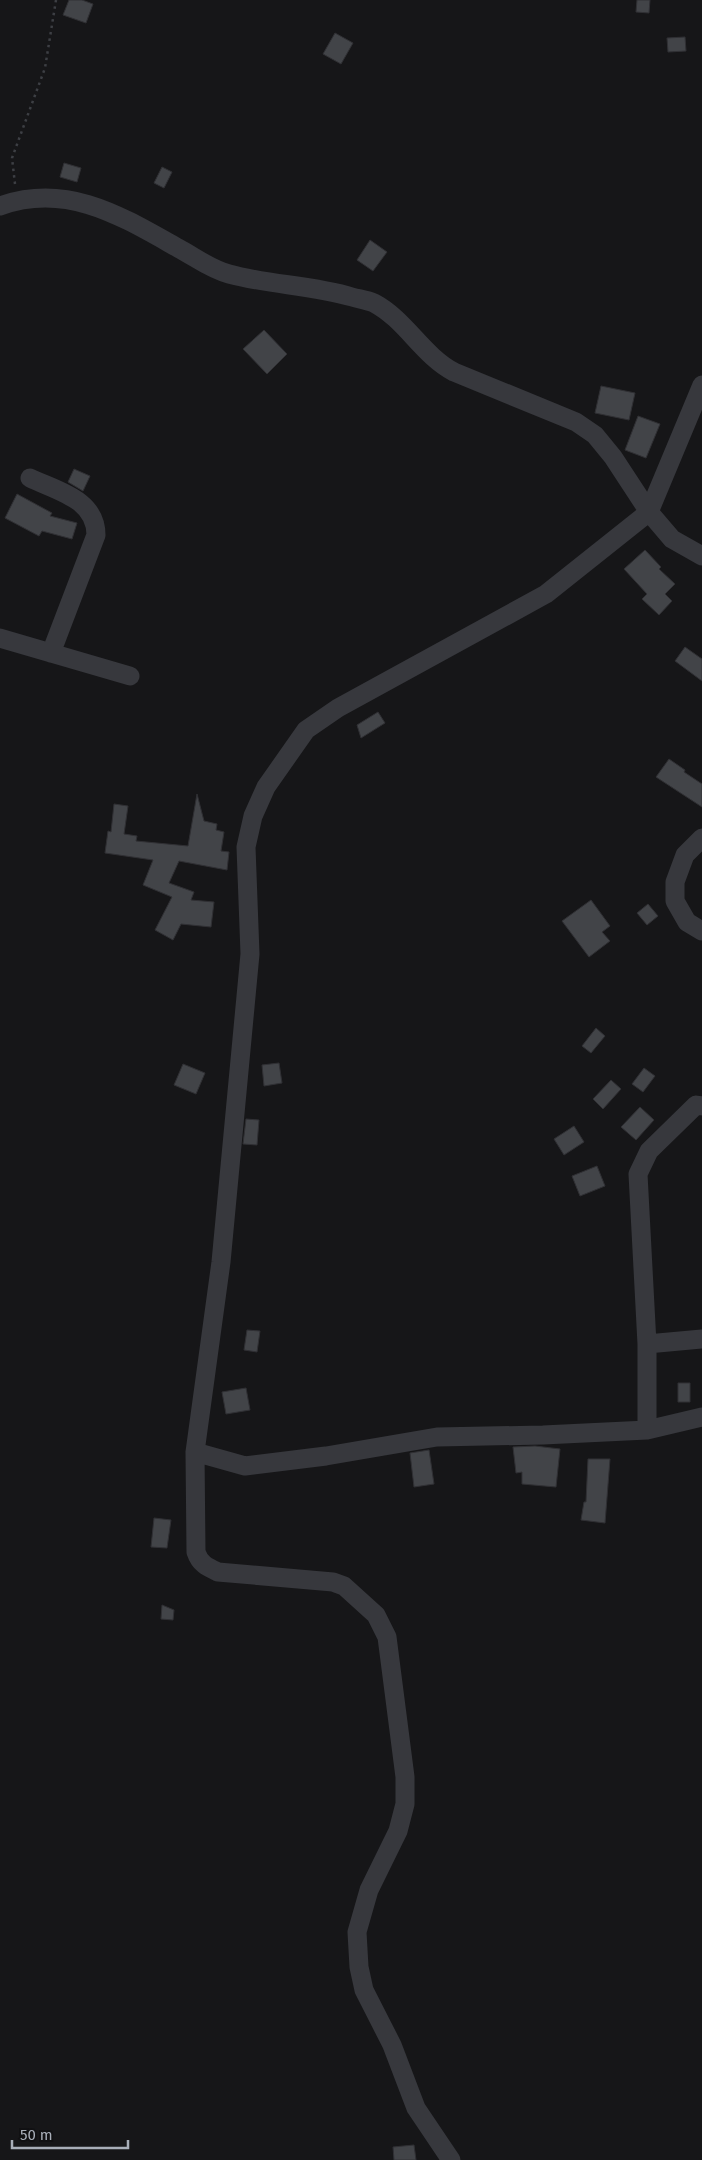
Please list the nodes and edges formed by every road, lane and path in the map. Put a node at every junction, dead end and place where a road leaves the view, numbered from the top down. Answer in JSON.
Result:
{"nodes":[{"id":1,"x":56,"y":0,"type":"edge"},
{"id":2,"x":9,"y":203,"type":"edge"},
{"id":3,"x":702,"y":385,"type":"edge"},
{"id":4,"x":30,"y":478,"type":"dead end"},
{"id":5,"x":649,"y":512,"type":"junction"},
{"id":6,"x":702,"y":556,"type":"edge"},
{"id":7,"x":0,"y":638,"type":"edge"},
{"id":8,"x":51,"y":653,"type":"junction"},
{"id":9,"x":130,"y":676,"type":"dead end"},
{"id":10,"x":702,"y":838,"type":"edge"},
{"id":11,"x":702,"y":931,"type":"edge"},
{"id":12,"x":702,"y":1106,"type":"edge"},
{"id":13,"x":702,"y":1339,"type":"edge"},
{"id":14,"x":647,"y":1344,"type":"junction"},
{"id":15,"x":702,"y":1417,"type":"edge"},
{"id":16,"x":647,"y":1430,"type":"junction"},
{"id":17,"x":195,"y":1452,"type":"junction"},
{"id":18,"x":451,"y":2160,"type":"edge"}],
"edges":[{"from":1,"to":2,"type":"path"},
{"from":2,"to":5,"type":"street"},
{"from":3,"to":5,"type":"street"},
{"from":4,"to":8,"type":"street"},
{"from":5,"to":6,"type":"street"},
{"from":5,"to":17,"type":"street"},
{"from":7,"to":8,"type":"street"},
{"from":8,"to":9,"type":"street"},
{"from":10,"to":11,"type":"street"},
{"from":12,"to":14,"type":"street"},
{"from":13,"to":14,"type":"street"},
{"from":14,"to":16,"type":"street"},
{"from":15,"to":16,"type":"street"},
{"from":16,"to":17,"type":"street"},
{"from":17,"to":18,"type":"street"}]}
